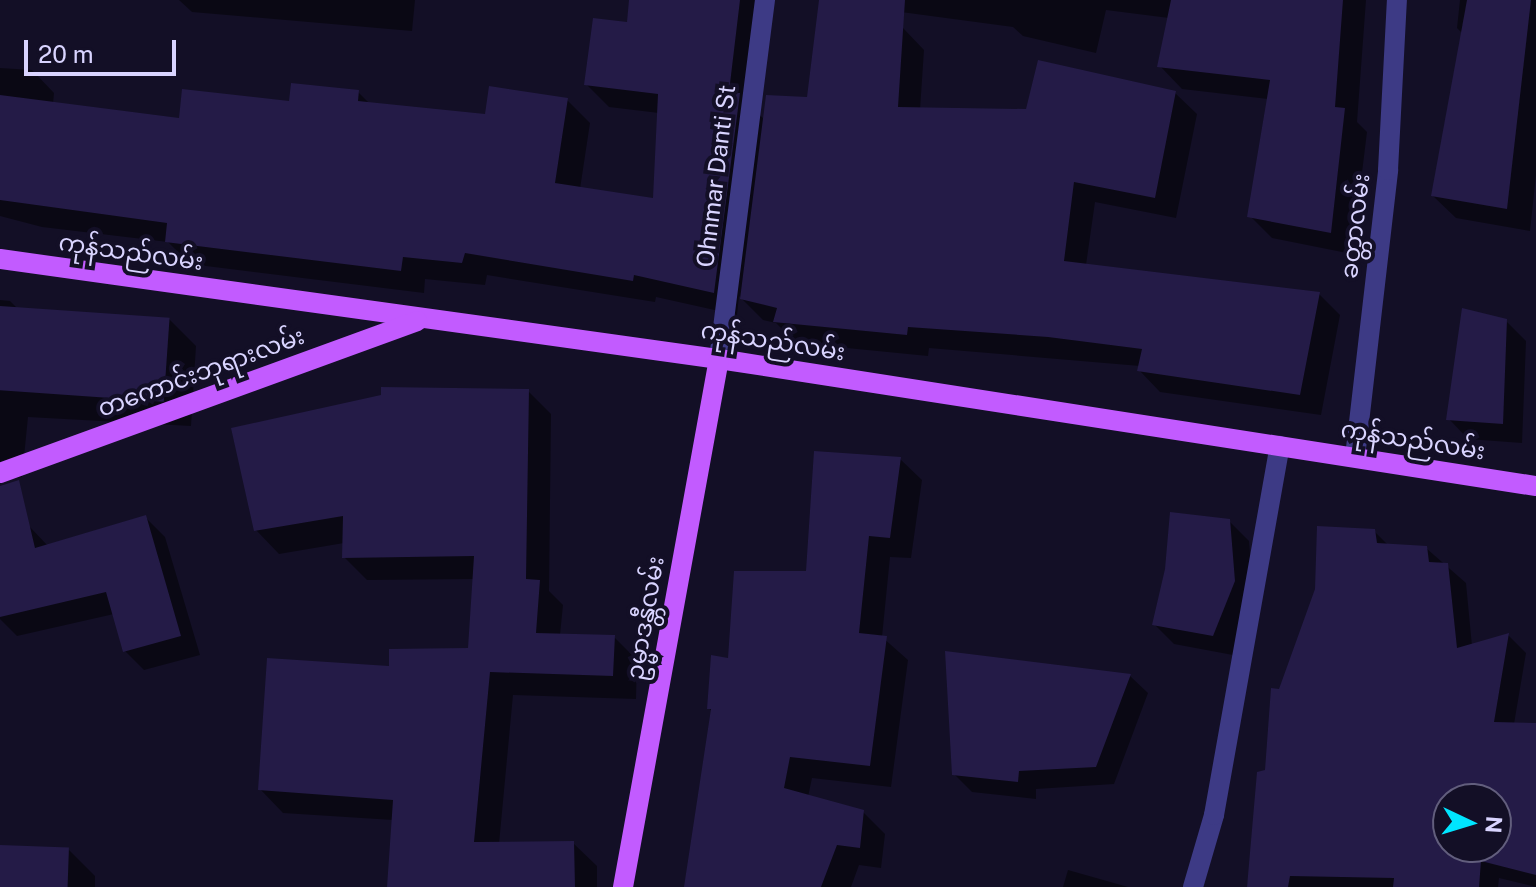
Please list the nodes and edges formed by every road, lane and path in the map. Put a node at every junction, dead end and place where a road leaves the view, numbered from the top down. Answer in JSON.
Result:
{"nodes":[{"id":1,"x":765,"y":0,"type":"edge"},
{"id":2,"x":1397,"y":0,"type":"edge"},
{"id":3,"x":0,"y":259,"type":"edge"},
{"id":4,"x":420,"y":320,"type":"junction"},
{"id":5,"x":719,"y":359,"type":"junction"},
{"id":6,"x":1280,"y":446,"type":"junction"},
{"id":7,"x":1355,"y":457,"type":"junction"},
{"id":8,"x":0,"y":473,"type":"edge"},
{"id":9,"x":1536,"y":486,"type":"edge"},
{"id":10,"x":623,"y":887,"type":"edge"},
{"id":11,"x":1193,"y":887,"type":"edge"}],
"edges":[{"from":1,"to":5,"type":"street","name":"Ohnmar Danti St"},
{"from":2,"to":7,"type":"street","name":"ခတ္တာလမ်း"},
{"from":3,"to":4,"type":"main road","name":"ကုန်သည်လမ်း"},
{"from":4,"to":5,"type":"main road","name":"ကုန်သည်လမ်း"},
{"from":4,"to":8,"type":"main road","name":"တကောင်းဘုရားလမ်း"},
{"from":5,"to":6,"type":"main road","name":"ကုန်သည်လမ်း"},
{"from":5,"to":10,"type":"main road","name":"ဥမ္မာဒန္တီလမ်း"},
{"from":6,"to":7,"type":"main road","name":"ကုန်သည်လမ်း"},
{"from":6,"to":11,"type":"street"},
{"from":7,"to":9,"type":"main road","name":"ကုန်သည်လမ်း"}]}
